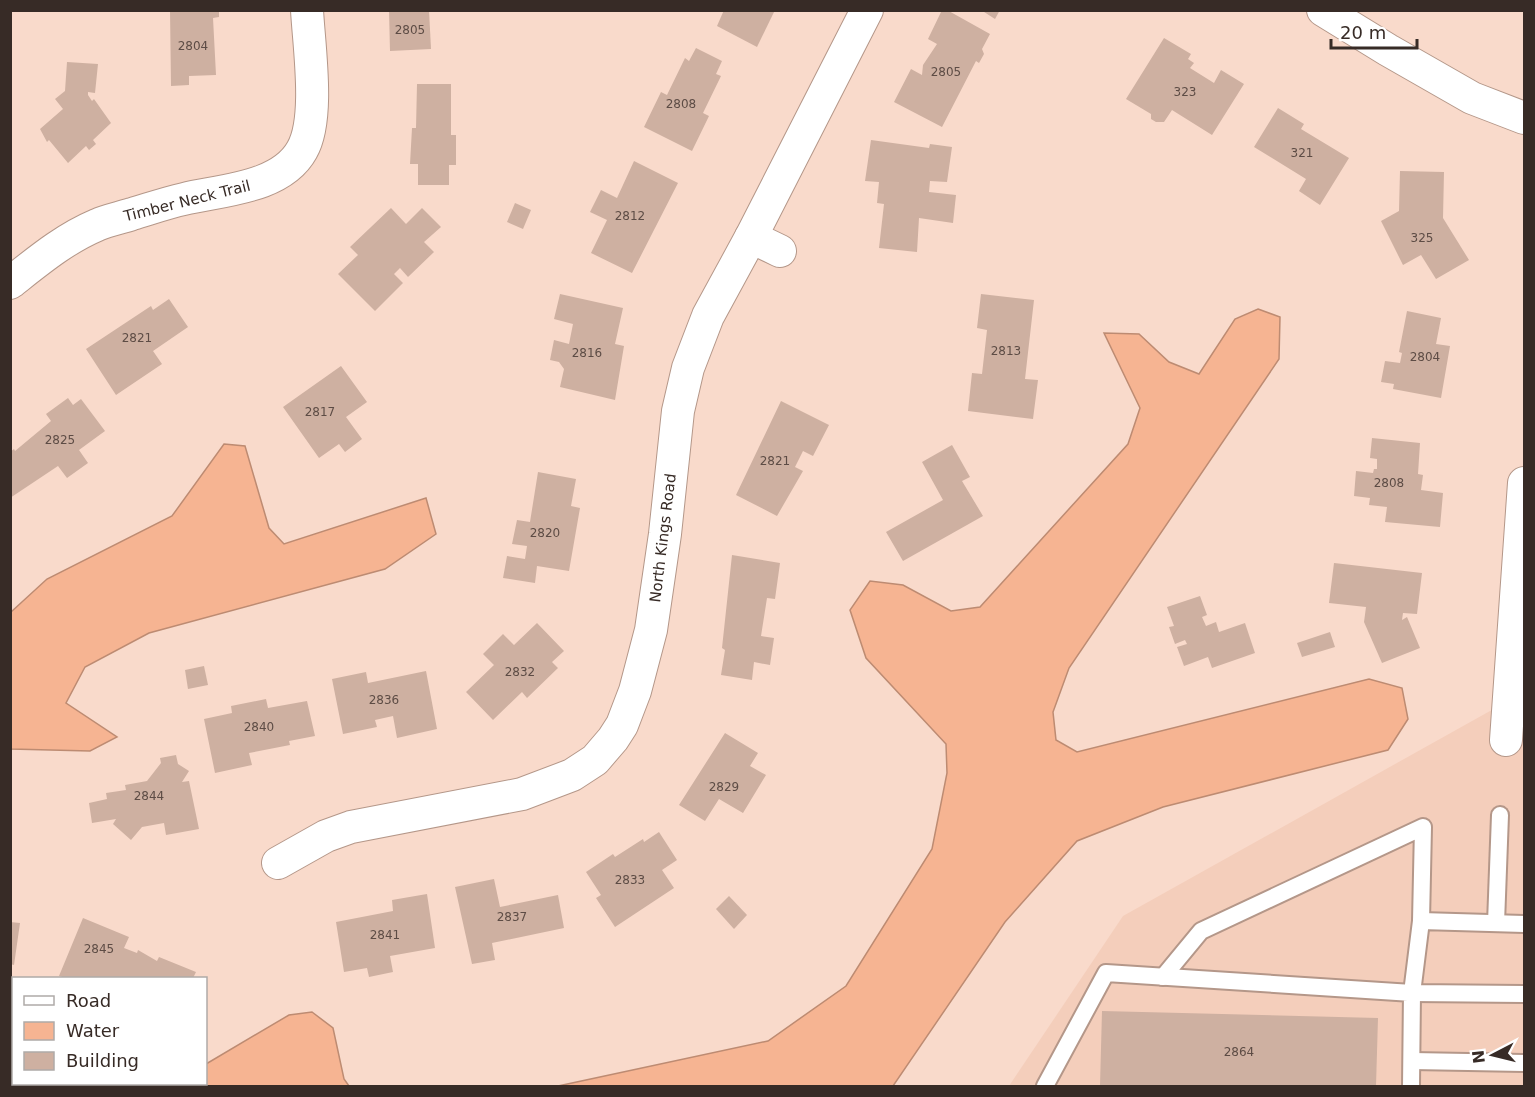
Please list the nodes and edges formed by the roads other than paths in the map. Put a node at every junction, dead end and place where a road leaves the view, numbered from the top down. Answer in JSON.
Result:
{"nodes":[{"id":1,"x":307,"y":10,"type":"edge"},
{"id":2,"x":867,"y":10,"type":"edge"},
{"id":3,"x":1323,"y":10,"type":"edge"},
{"id":4,"x":1524,"y":118,"type":"edge"},
{"id":5,"x":751,"y":237,"type":"junction"},
{"id":6,"x":780,"y":251,"type":"dead end"},
{"id":7,"x":10,"y":283,"type":"edge"},
{"id":8,"x":1524,"y":483,"type":"edge"},
{"id":9,"x":1506,"y":740,"type":"dead end"},
{"id":10,"x":1500,"y":815,"type":"dead end"},
{"id":11,"x":278,"y":863,"type":"dead end"},
{"id":12,"x":1421,"y":921,"type":"junction"},
{"id":13,"x":1496,"y":923,"type":"junction"},
{"id":14,"x":1524,"y":924,"type":"edge"},
{"id":15,"x":1163,"y":977,"type":"junction"},
{"id":16,"x":1412,"y":993,"type":"junction"},
{"id":17,"x":1524,"y":994,"type":"edge"},
{"id":18,"x":1412,"y":1061,"type":"junction"},
{"id":19,"x":1524,"y":1063,"type":"edge"},
{"id":20,"x":1045,"y":1086,"type":"edge"},
{"id":21,"x":1412,"y":1086,"type":"edge"}],
"edges":[{"from":1,"to":7,"type":"street","name":"Timber Neck Trail"},
{"from":2,"to":5,"type":"street","name":"North Kings Road"},
{"from":3,"to":4,"type":"street"},
{"from":5,"to":6,"type":"street"},
{"from":5,"to":11,"type":"street","name":"North Kings Road"},
{"from":8,"to":9,"type":"street"},
{"from":10,"to":13,"type":"lane"},
{"from":12,"to":13,"type":"lane"},
{"from":12,"to":15,"type":"lane"},
{"from":12,"to":16,"type":"lane"},
{"from":13,"to":14,"type":"lane"},
{"from":15,"to":16,"type":"lane"},
{"from":15,"to":20,"type":"lane"},
{"from":16,"to":17,"type":"lane"},
{"from":16,"to":18,"type":"lane"},
{"from":18,"to":19,"type":"lane"},
{"from":18,"to":21,"type":"lane"}]}
